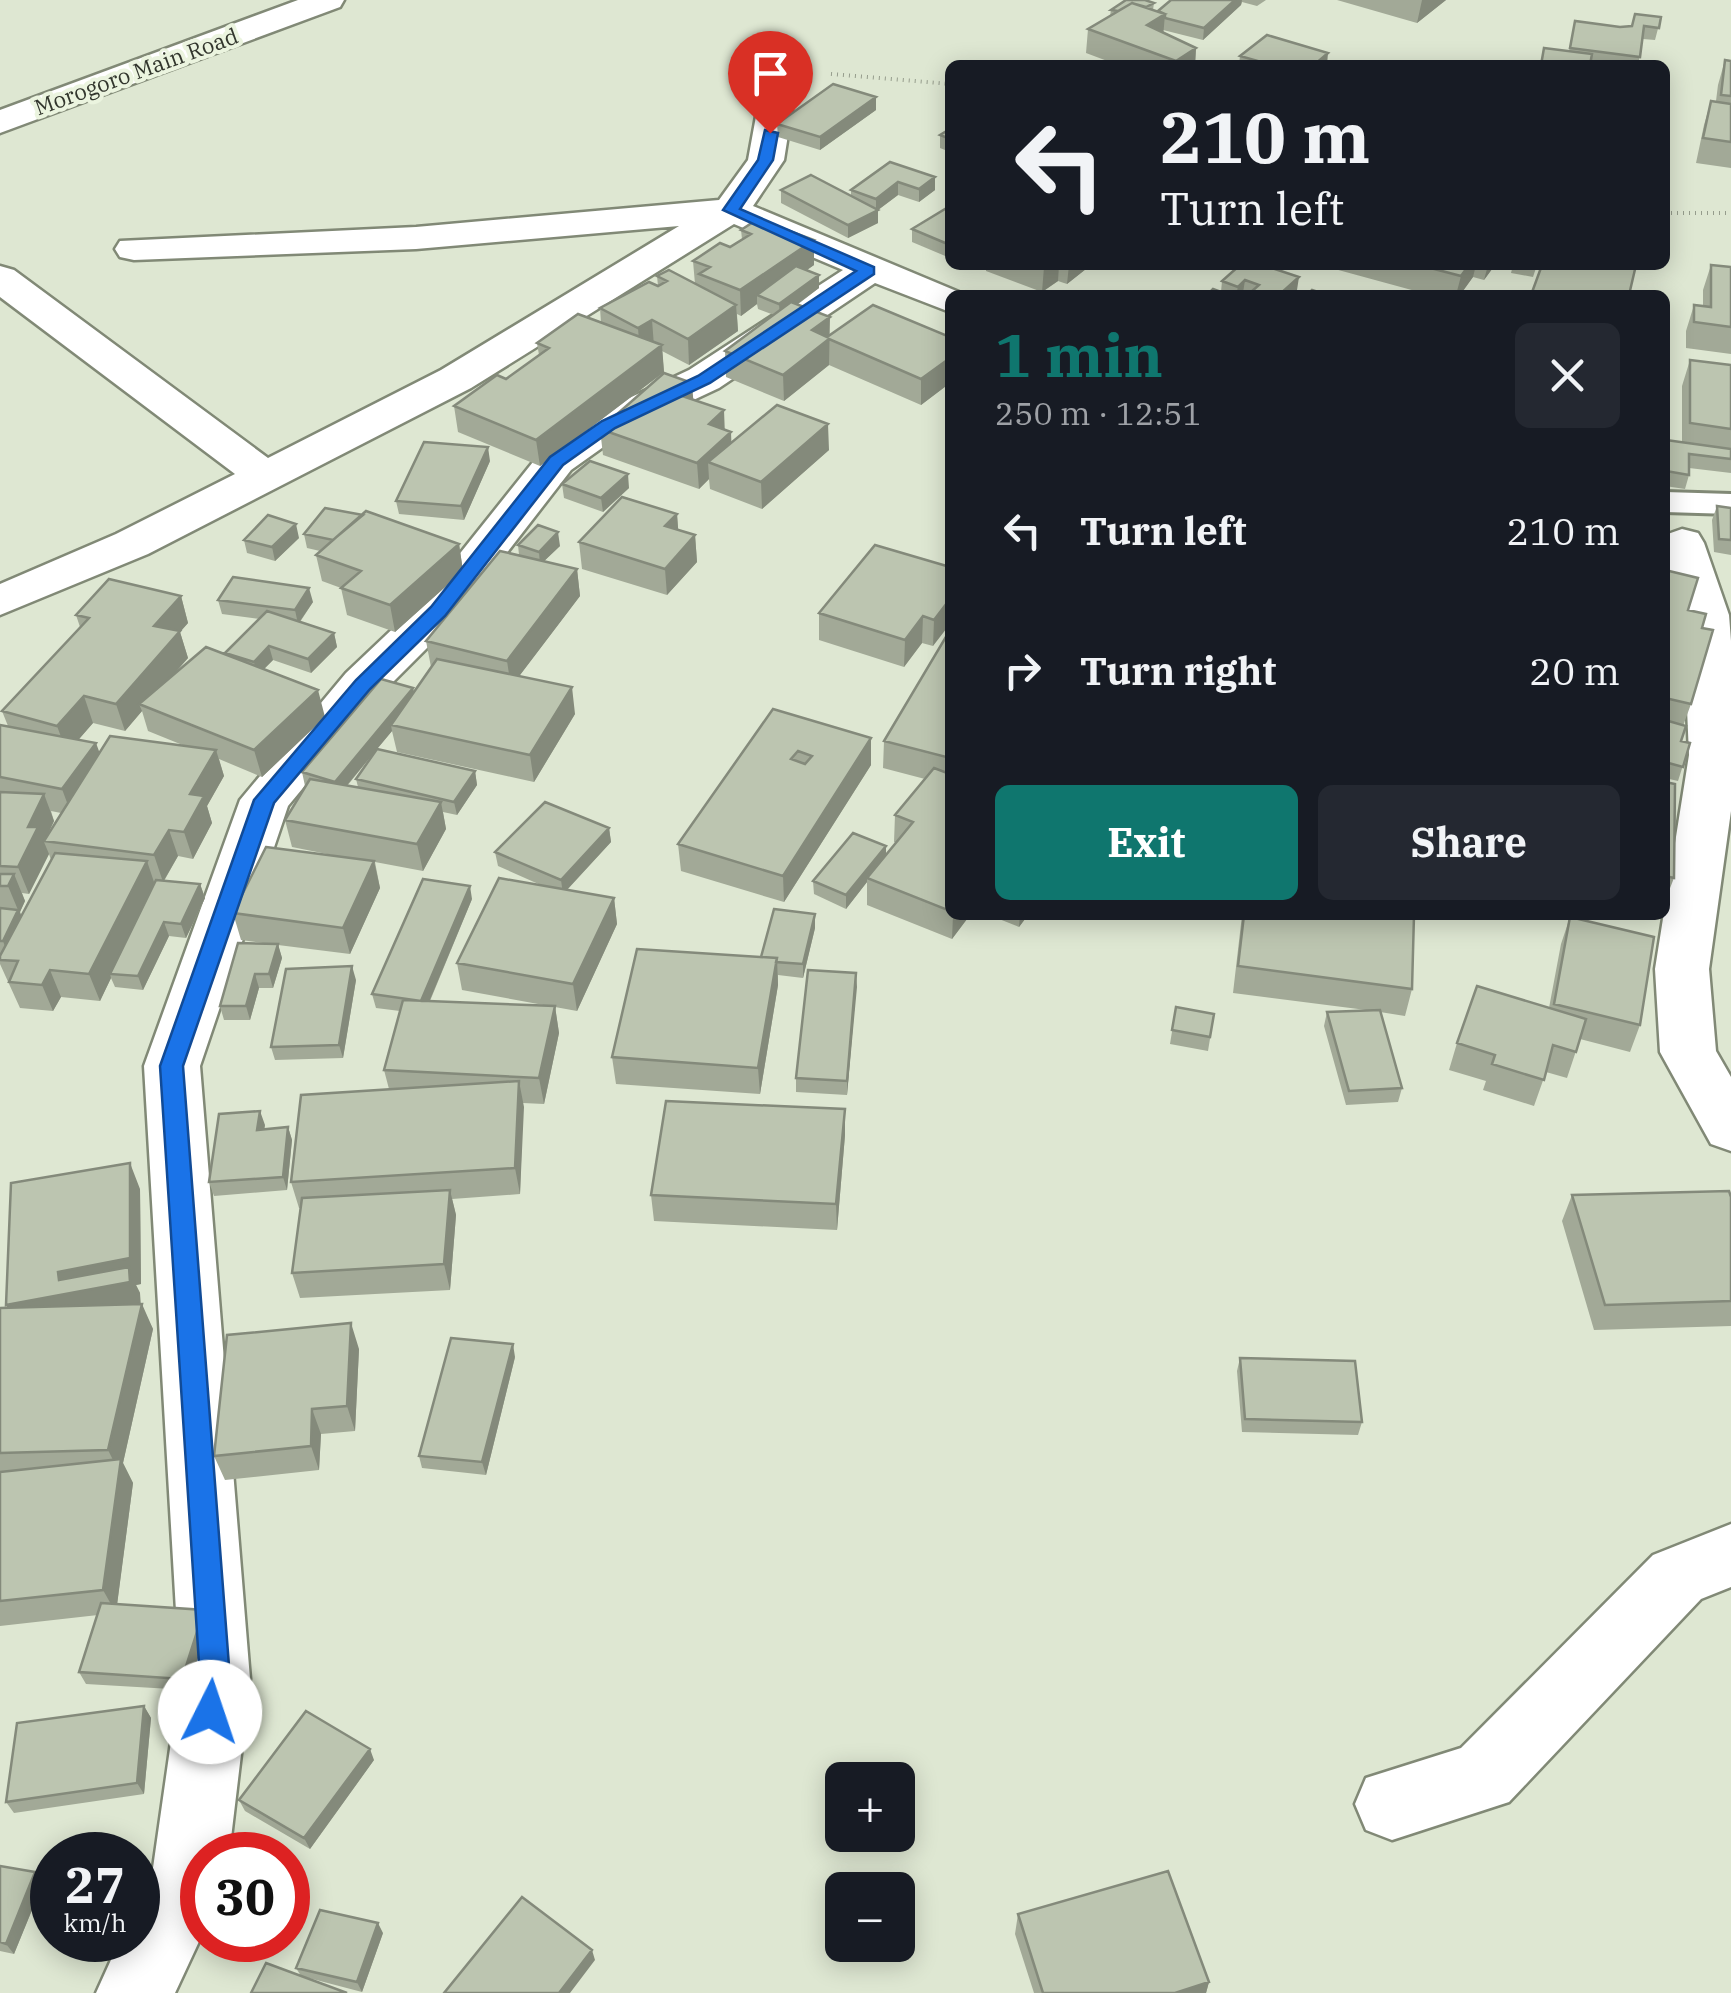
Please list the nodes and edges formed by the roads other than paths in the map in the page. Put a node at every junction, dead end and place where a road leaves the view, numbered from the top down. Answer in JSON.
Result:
{"nodes":[{"id":1,"x":328,"y":0,"type":"edge"},
{"id":2,"x":780,"y":78,"type":"road end"},
{"id":3,"x":0,"y":122,"type":"edge"},
{"id":4,"x":731,"y":210,"type":"junction"},
{"id":5,"x":134,"y":249,"type":"dead end"},
{"id":6,"x":868,"y":270,"type":"junction"},
{"id":7,"x":0,"y":278,"type":"edge"},
{"id":8,"x":945,"y":298,"type":"edge"},
{"id":9,"x":266,"y":478,"type":"junction"},
{"id":10,"x":1731,"y":504,"type":"edge"},
{"id":11,"x":1671,"y":526,"type":"edge"},
{"id":12,"x":1731,"y":558,"type":"edge"},
{"id":13,"x":0,"y":601,"type":"edge"},
{"id":14,"x":1731,"y":1128,"type":"edge"},
{"id":15,"x":1731,"y":1555,"type":"edge"},
{"id":16,"x":1392,"y":1804,"type":"dead end"},
{"id":17,"x":135,"y":1993,"type":"edge"}],
"edges":[{"from":1,"to":3,"type":"main road","name":"Morogoro Main Road"},
{"from":2,"to":4,"type":"main road"},
{"from":4,"to":5,"type":"main road"},
{"from":4,"to":6,"type":"main road"},
{"from":4,"to":9,"type":"main road"},
{"from":6,"to":8,"type":"main road"},
{"from":6,"to":17,"type":"main road"},
{"from":7,"to":9,"type":"main road"},
{"from":9,"to":13,"type":"main road"},
{"from":10,"to":11,"type":"lane"},
{"from":11,"to":12,"type":"main road"},
{"from":11,"to":14,"type":"main road"},
{"from":15,"to":16,"type":"main road"}]}
